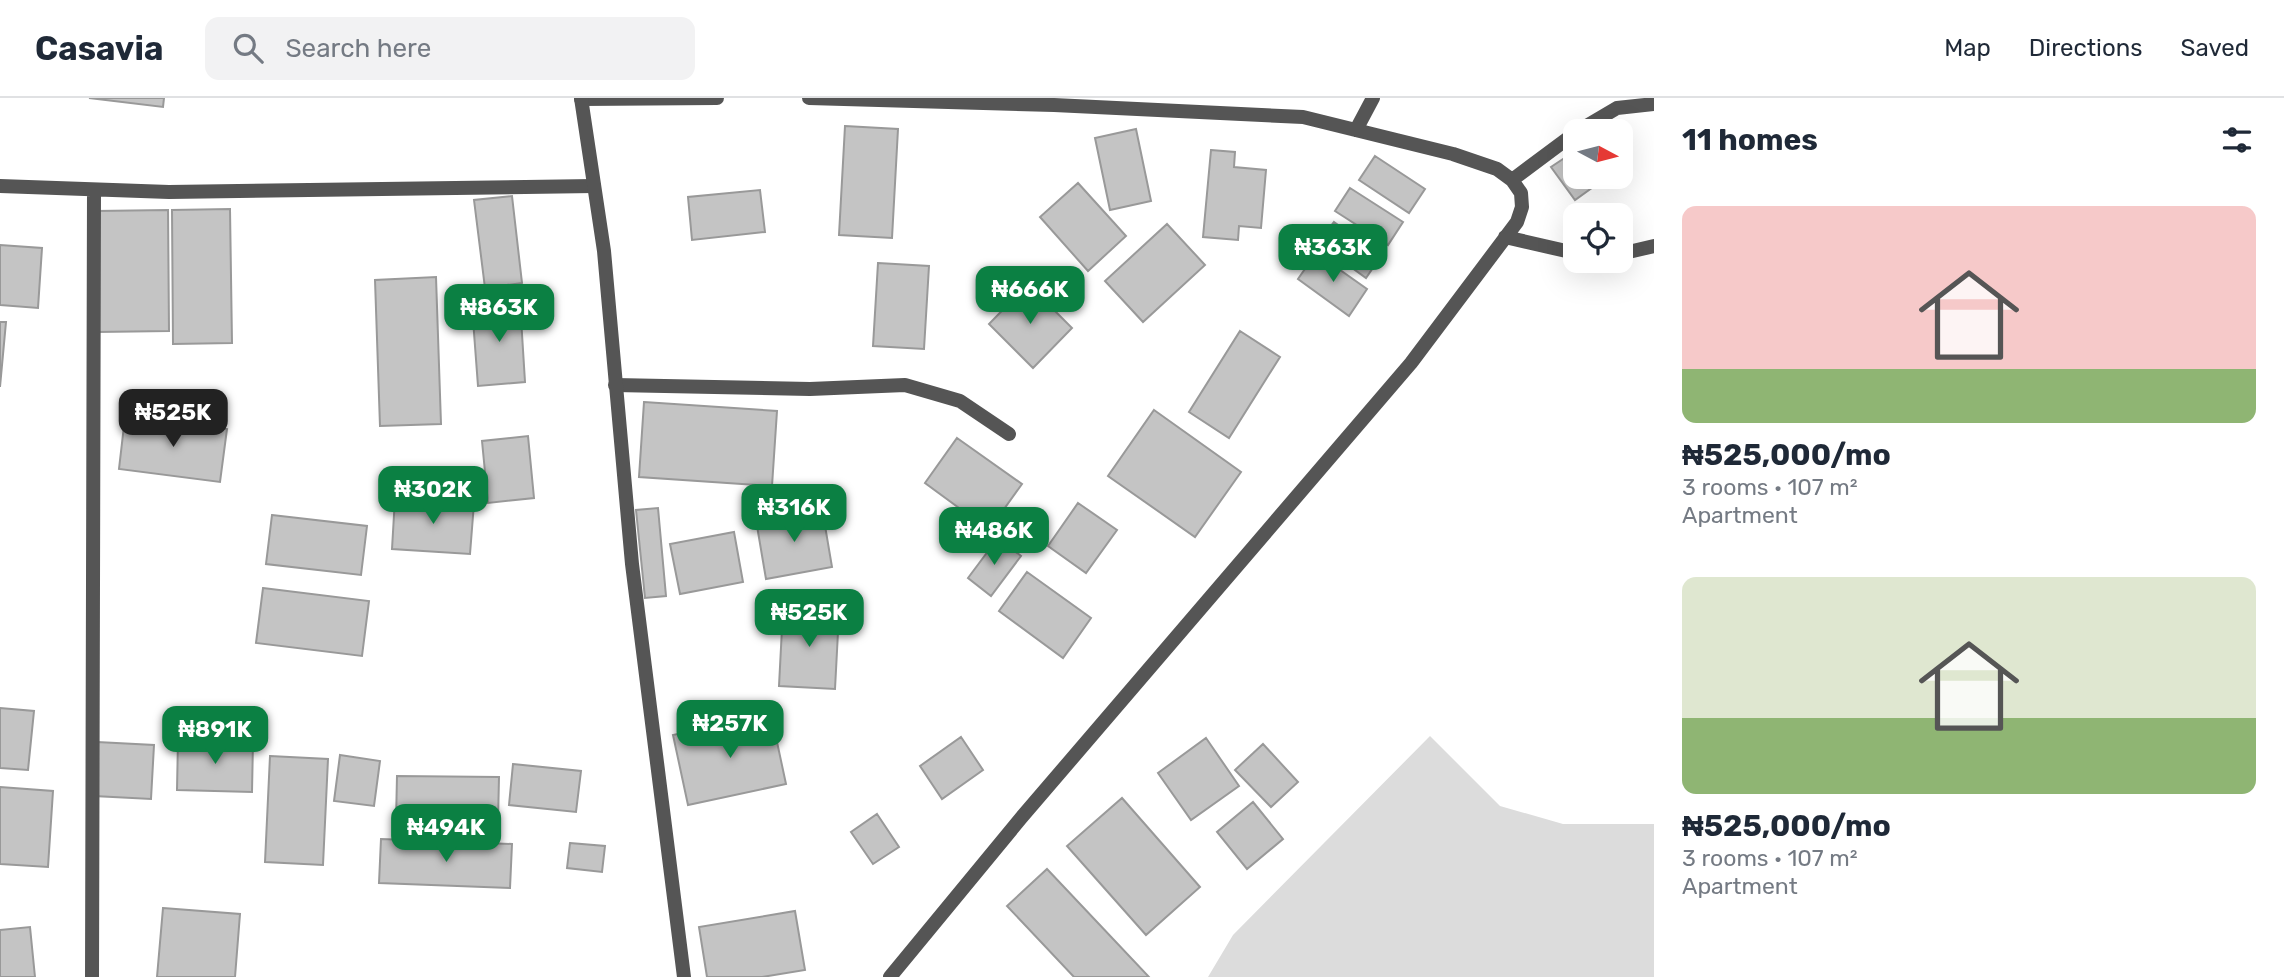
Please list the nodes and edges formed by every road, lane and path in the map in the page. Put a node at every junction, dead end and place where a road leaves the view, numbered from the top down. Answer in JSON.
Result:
{"nodes":[{"id":1,"x":581,"y":98,"type":"edge"},
{"id":2,"x":717,"y":98,"type":"edge"},
{"id":3,"x":809,"y":98,"type":"edge"},
{"id":4,"x":1373,"y":98,"type":"edge"},
{"id":5,"x":1054,"y":102,"type":"edge"},
{"id":6,"x":1615,"y":103,"type":"edge"},
{"id":7,"x":1654,"y":104,"type":"edge"},
{"id":8,"x":1593,"y":119,"type":"edge"},
{"id":9,"x":1356,"y":130,"type":"junction"},
{"id":10,"x":1563,"y":142,"type":"edge"},
{"id":11,"x":1512,"y":180,"type":"junction"},
{"id":12,"x":0,"y":186,"type":"edge"},
{"id":13,"x":594,"y":186,"type":"junction"},
{"id":14,"x":94,"y":191,"type":"junction"},
{"id":15,"x":1505,"y":237,"type":"junction"},
{"id":16,"x":1654,"y":246,"type":"edge"},
{"id":17,"x":1563,"y":250,"type":"edge"},
{"id":18,"x":1633,"y":251,"type":"edge"},
{"id":19,"x":615,"y":385,"type":"junction"},
{"id":20,"x":1009,"y":434,"type":"dead end"},
{"id":21,"x":92,"y":977,"type":"edge"},
{"id":22,"x":684,"y":977,"type":"edge"},
{"id":23,"x":890,"y":977,"type":"edge"}],
"edges":[{"from":1,"to":2,"type":"street"},
{"from":1,"to":13,"type":"street"},
{"from":3,"to":5,"type":"street"},
{"from":4,"to":9,"type":"street"},
{"from":5,"to":9,"type":"street"},
{"from":6,"to":7,"type":"street"},
{"from":6,"to":8,"type":"street"},
{"from":9,"to":11,"type":"street"},
{"from":10,"to":11,"type":"street"},
{"from":11,"to":15,"type":"street"},
{"from":12,"to":14,"type":"street"},
{"from":13,"to":14,"type":"street"},
{"from":13,"to":19,"type":"street"},
{"from":14,"to":21,"type":"street"},
{"from":15,"to":17,"type":"street"},
{"from":15,"to":23,"type":"street"},
{"from":16,"to":18,"type":"street"},
{"from":19,"to":20,"type":"street"},
{"from":19,"to":22,"type":"street"}]}
